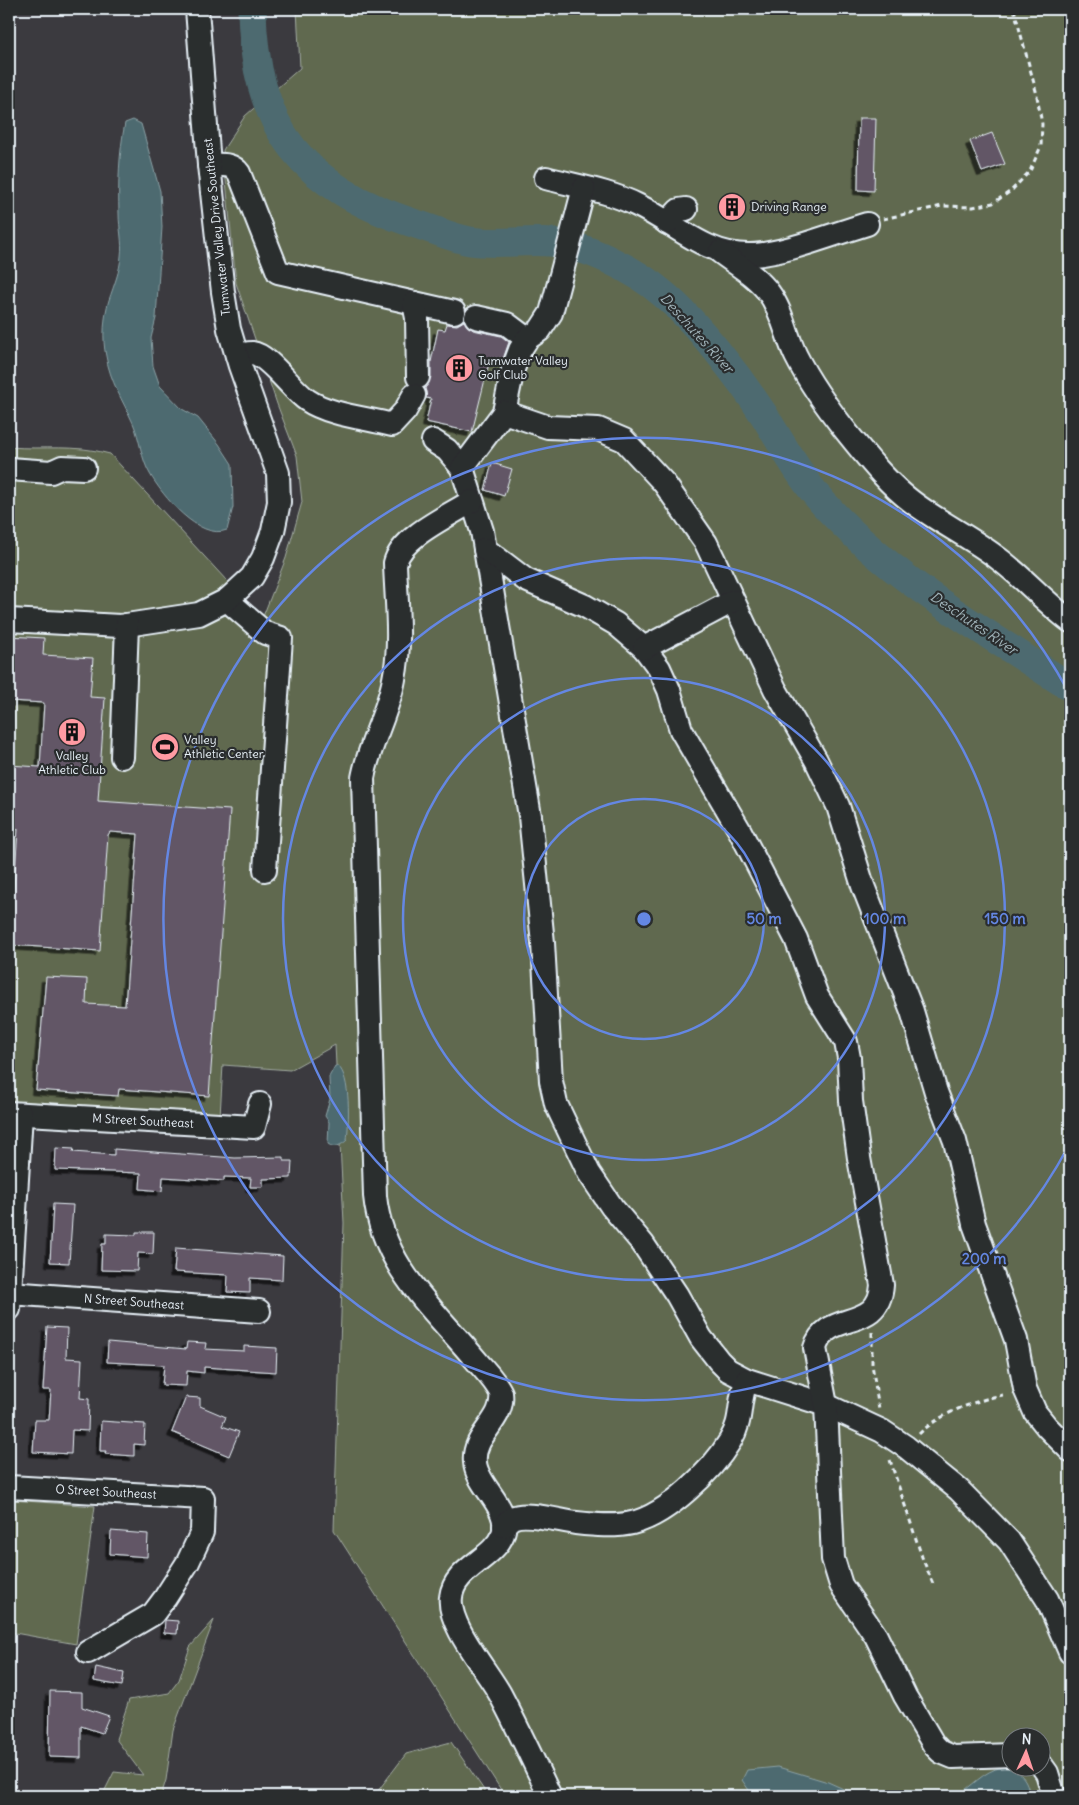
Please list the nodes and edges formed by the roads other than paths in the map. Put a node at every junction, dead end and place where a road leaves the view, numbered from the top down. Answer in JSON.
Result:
{"nodes":[{"id":1,"x":197,"y":9,"type":"edge"},
{"id":2,"x":209,"y":165,"type":"junction"},
{"id":3,"x":546,"y":178,"type":"dead end"},
{"id":4,"x":581,"y":199,"type":"junction"},
{"id":5,"x":686,"y":209,"type":"dead end"},
{"id":6,"x":667,"y":223,"type":"junction"},
{"id":7,"x":867,"y":224,"type":"road end"},
{"id":8,"x":720,"y":252,"type":"junction"},
{"id":9,"x":414,"y":303,"type":"junction"},
{"id":10,"x":454,"y":312,"type":"dead end"},
{"id":11,"x":476,"y":317,"type":"dead end"},
{"id":12,"x":527,"y":339,"type":"junction"},
{"id":13,"x":237,"y":355,"type":"junction"},
{"id":14,"x":504,"y":412,"type":"junction"},
{"id":15,"x":433,"y":441,"type":"dead end"},
{"id":16,"x":84,"y":468,"type":"dead end"},
{"id":17,"x":462,"y":468,"type":"junction"},
{"id":18,"x":9,"y":469,"type":"edge"},
{"id":19,"x":472,"y":502,"type":"junction"},
{"id":20,"x":485,"y":548,"type":"junction"},
{"id":21,"x":227,"y":600,"type":"junction"},
{"id":22,"x":734,"y":601,"type":"junction"},
{"id":23,"x":9,"y":620,"type":"edge"},
{"id":24,"x":1070,"y":621,"type":"edge"},
{"id":25,"x":127,"y":625,"type":"junction"},
{"id":26,"x":644,"y":648,"type":"junction"},
{"id":27,"x":122,"y":757,"type":"dead end"},
{"id":28,"x":265,"y":870,"type":"dead end"},
{"id":29,"x":260,"y":1104,"type":"dead end"},
{"id":30,"x":15,"y":1113,"type":"edge"},
{"id":31,"x":9,"y":1298,"type":"edge"},
{"id":32,"x":259,"y":1311,"type":"dead end"},
{"id":33,"x":747,"y":1380,"type":"junction"},
{"id":34,"x":826,"y":1405,"type":"junction"},
{"id":35,"x":1070,"y":1450,"type":"edge"},
{"id":36,"x":9,"y":1487,"type":"edge"},
{"id":37,"x":504,"y":1526,"type":"junction"},
{"id":38,"x":88,"y":1652,"type":"dead end"},
{"id":39,"x":1070,"y":1652,"type":"edge"},
{"id":40,"x":1002,"y":1755,"type":"edge"},
{"id":41,"x":1049,"y":1778,"type":"edge"},
{"id":42,"x":550,"y":1796,"type":"edge"},
{"id":43,"x":1054,"y":1796,"type":"edge"}],
"edges":[{"from":1,"to":2,"type":"street","name":"Tumwater Valley Drive Southeast"},
{"from":2,"to":9,"type":"street"},
{"from":2,"to":13,"type":"street","name":"Tumwater Valley Drive Southeast"},
{"from":3,"to":4,"type":"street"},
{"from":4,"to":6,"type":"street"},
{"from":4,"to":12,"type":"street"},
{"from":5,"to":6,"type":"street"},
{"from":6,"to":8,"type":"street"},
{"from":7,"to":8,"type":"street"},
{"from":8,"to":24,"type":"street"},
{"from":9,"to":10,"type":"street"},
{"from":9,"to":13,"type":"street"},
{"from":11,"to":12,"type":"street"},
{"from":12,"to":14,"type":"street"},
{"from":13,"to":21,"type":"street","name":"Tumwater Valley Drive Southeast"},
{"from":14,"to":17,"type":"street"},
{"from":14,"to":22,"type":"street"},
{"from":15,"to":17,"type":"street"},
{"from":16,"to":18,"type":"street"},
{"from":17,"to":19,"type":"street"},
{"from":19,"to":20,"type":"street"},
{"from":19,"to":37,"type":"street"},
{"from":20,"to":26,"type":"street"},
{"from":20,"to":33,"type":"street"},
{"from":21,"to":25,"type":"street","name":"Tumwater Valley Drive Southeast"},
{"from":21,"to":28,"type":"street"},
{"from":22,"to":26,"type":"street"},
{"from":22,"to":35,"type":"street"},
{"from":23,"to":25,"type":"street","name":"Tumwater Valley Drive Southeast"},
{"from":25,"to":27,"type":"street"},
{"from":26,"to":34,"type":"street"},
{"from":29,"to":30,"type":"street","name":"M Street Southeast"},
{"from":30,"to":31,"type":"street"},
{"from":31,"to":32,"type":"street","name":"N Street Southeast"},
{"from":33,"to":34,"type":"street"},
{"from":33,"to":37,"type":"street"},
{"from":34,"to":39,"type":"street"},
{"from":34,"to":40,"type":"street"},
{"from":36,"to":38,"type":"street","name":"O Street Southeast"},
{"from":37,"to":42,"type":"street"},
{"from":41,"to":43,"type":"street"}]}
